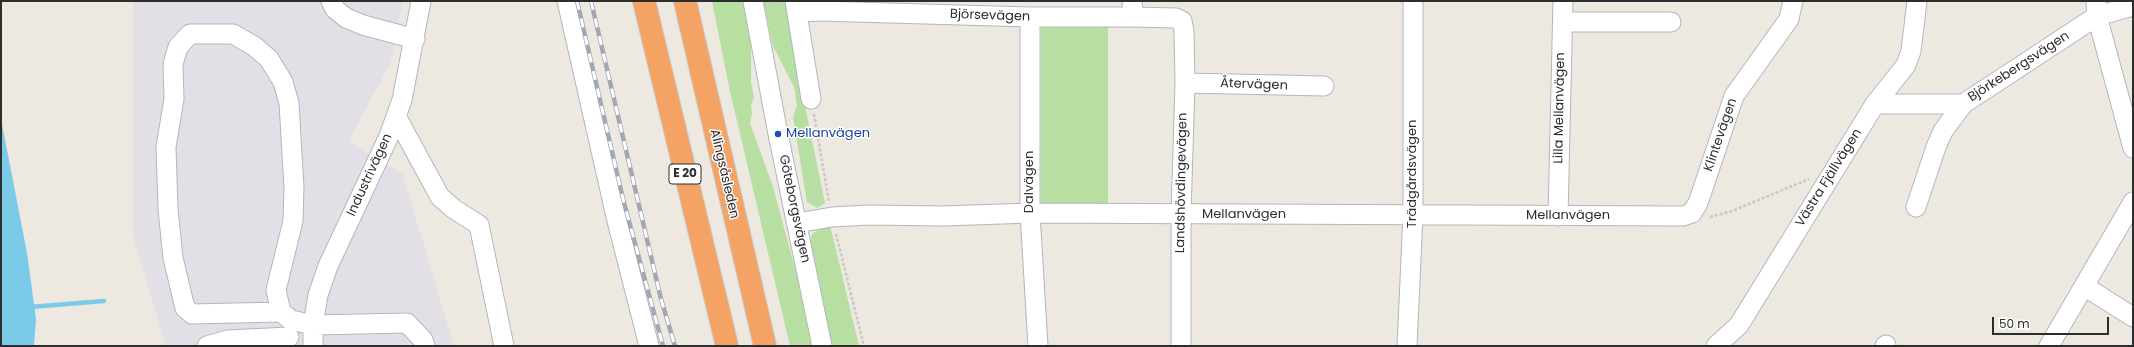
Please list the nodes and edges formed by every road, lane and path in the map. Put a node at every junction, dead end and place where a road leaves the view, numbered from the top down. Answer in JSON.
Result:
{"nodes":[{"id":1,"x":331,"y":1,"type":"edge"},
{"id":2,"x":421,"y":1,"type":"edge"},
{"id":3,"x":567,"y":1,"type":"edge"},
{"id":4,"x":644,"y":1,"type":"edge"},
{"id":5,"x":685,"y":1,"type":"edge"},
{"id":6,"x":753,"y":1,"type":"edge"},
{"id":7,"x":1413,"y":1,"type":"edge"},
{"id":8,"x":1563,"y":1,"type":"edge"},
{"id":9,"x":1793,"y":1,"type":"edge"},
{"id":10,"x":1917,"y":1,"type":"edge"},
{"id":11,"x":2133,"y":6,"type":"edge"},
{"id":12,"x":796,"y":7,"type":"edge"},
{"id":13,"x":1133,"y":9,"type":"edge"},
{"id":14,"x":2096,"y":9,"type":"edge"},
{"id":15,"x":1030,"y":17,"type":"junction"},
{"id":16,"x":1182,"y":21,"type":"joint"},
{"id":17,"x":1563,"y":22,"type":"junction"},
{"id":18,"x":1671,"y":22,"type":"dead end"},
{"id":19,"x":415,"y":40,"type":"junction"},
{"id":20,"x":1185,"y":83,"type":"junction"},
{"id":21,"x":1324,"y":86,"type":"dead end"},
{"id":22,"x":811,"y":99,"type":"dead end"},
{"id":23,"x":1875,"y":104,"type":"junction"},
{"id":24,"x":1963,"y":104,"type":"junction"},
{"id":25,"x":396,"y":116,"type":"junction"},
{"id":26,"x":2133,"y":148,"type":"edge"},
{"id":27,"x":1808,"y":178,"type":"dead end"},
{"id":28,"x":2133,"y":202,"type":"edge"},
{"id":29,"x":1916,"y":208,"type":"dead end"},
{"id":30,"x":1030,"y":213,"type":"junction"},
{"id":31,"x":1692,"y":213,"type":"joint"},
{"id":32,"x":1181,"y":215,"type":"junction"},
{"id":33,"x":1413,"y":215,"type":"junction"},
{"id":34,"x":1558,"y":216,"type":"junction"},
{"id":35,"x":1718,"y":216,"type":"dead end"},
{"id":36,"x":797,"y":224,"type":"junction"},
{"id":37,"x":2084,"y":286,"type":"junction"},
{"id":38,"x":281,"y":312,"type":"junction"},
{"id":39,"x":2133,"y":317,"type":"edge"},
{"id":40,"x":313,"y":325,"type":"junction"},
{"id":41,"x":289,"y":337,"type":"dead end"},
{"id":42,"x":207,"y":346,"type":"edge"},
{"id":43,"x":313,"y":346,"type":"edge"},
{"id":44,"x":425,"y":346,"type":"edge"},
{"id":45,"x":504,"y":346,"type":"edge"},
{"id":46,"x":649,"y":346,"type":"edge"},
{"id":47,"x":727,"y":346,"type":"edge"},
{"id":48,"x":765,"y":346,"type":"edge"},
{"id":49,"x":822,"y":346,"type":"edge"},
{"id":50,"x":1038,"y":346,"type":"edge"},
{"id":51,"x":1181,"y":346,"type":"edge"},
{"id":52,"x":1407,"y":346,"type":"edge"},
{"id":53,"x":1716,"y":346,"type":"edge"},
{"id":54,"x":2049,"y":346,"type":"edge"}],
"edges":[{"from":1,"to":19,"type":"street"},
{"from":2,"to":19,"type":"street","name":"Industrivägen"},
{"from":3,"to":46,"type":"street"},
{"from":4,"to":47,"type":"highway","number":"E 20"},
{"from":5,"to":48,"type":"highway","name":"Alingsåsleden"},
{"from":6,"to":36,"type":"street","name":"Göteborgsvägen"},
{"from":7,"to":33,"type":"street","name":"Trädgårdsvägen"},
{"from":8,"to":17,"type":"street","name":"Lilla Mellanvägen"},
{"from":9,"to":31,"type":"street","name":"Klintevägen"},
{"from":10,"to":23,"type":"street","name":"Västra Fjällvägen"},
{"from":11,"to":14,"type":"street","name":"Björkebergsvägen"},
{"from":12,"to":15,"type":"street","name":"Björsevägen"},
{"from":12,"to":22,"type":"street"},
{"from":13,"to":15,"type":"street","name":"Björsevägen"},
{"from":13,"to":16,"type":"street","name":"Björsevägen"},
{"from":14,"to":24,"type":"street","name":"Björkebergsvägen"},
{"from":14,"to":26,"type":"street"},
{"from":15,"to":30,"type":"street","name":"Dalvägen"},
{"from":16,"to":20,"type":"street","name":"Landshövdingevägen"},
{"from":17,"to":18,"type":"street"},
{"from":17,"to":34,"type":"street","name":"Lilla Mellanvägen"},
{"from":19,"to":25,"type":"street","name":"Industrivägen"},
{"from":20,"to":21,"type":"street","name":"Återvägen"},
{"from":20,"to":32,"type":"street","name":"Landshövdingevägen"},
{"from":23,"to":24,"type":"street","name":"Björkebergsvägen"},
{"from":23,"to":53,"type":"street","name":"Västra Fjällvägen"},
{"from":24,"to":29,"type":"street"},
{"from":25,"to":40,"type":"street","name":"Industrivägen"},
{"from":25,"to":45,"type":"street"},
{"from":27,"to":35,"type":"path"},
{"from":28,"to":37,"type":"street"},
{"from":30,"to":32,"type":"street","name":"Mellanvägen"},
{"from":30,"to":36,"type":"street","name":"Mellanvägen"},
{"from":30,"to":50,"type":"street","name":"Dalvägen"},
{"from":31,"to":34,"type":"street","name":"Mellanvägen"},
{"from":32,"to":33,"type":"street","name":"Mellanvägen"},
{"from":32,"to":51,"type":"street","name":"Landshövdingevägen"},
{"from":33,"to":34,"type":"street","name":"Mellanvägen"},
{"from":33,"to":52,"type":"street","name":"Trädgårdsvägen"},
{"from":36,"to":49,"type":"street","name":"Göteborgsvägen"},
{"from":37,"to":39,"type":"street"},
{"from":37,"to":54,"type":"street"},
{"from":38,"to":38,"type":"street"},
{"from":38,"to":40,"type":"street"},
{"from":40,"to":43,"type":"street","name":"Industrivägen"},
{"from":40,"to":44,"type":"street"},
{"from":41,"to":42,"type":"street"}]}
